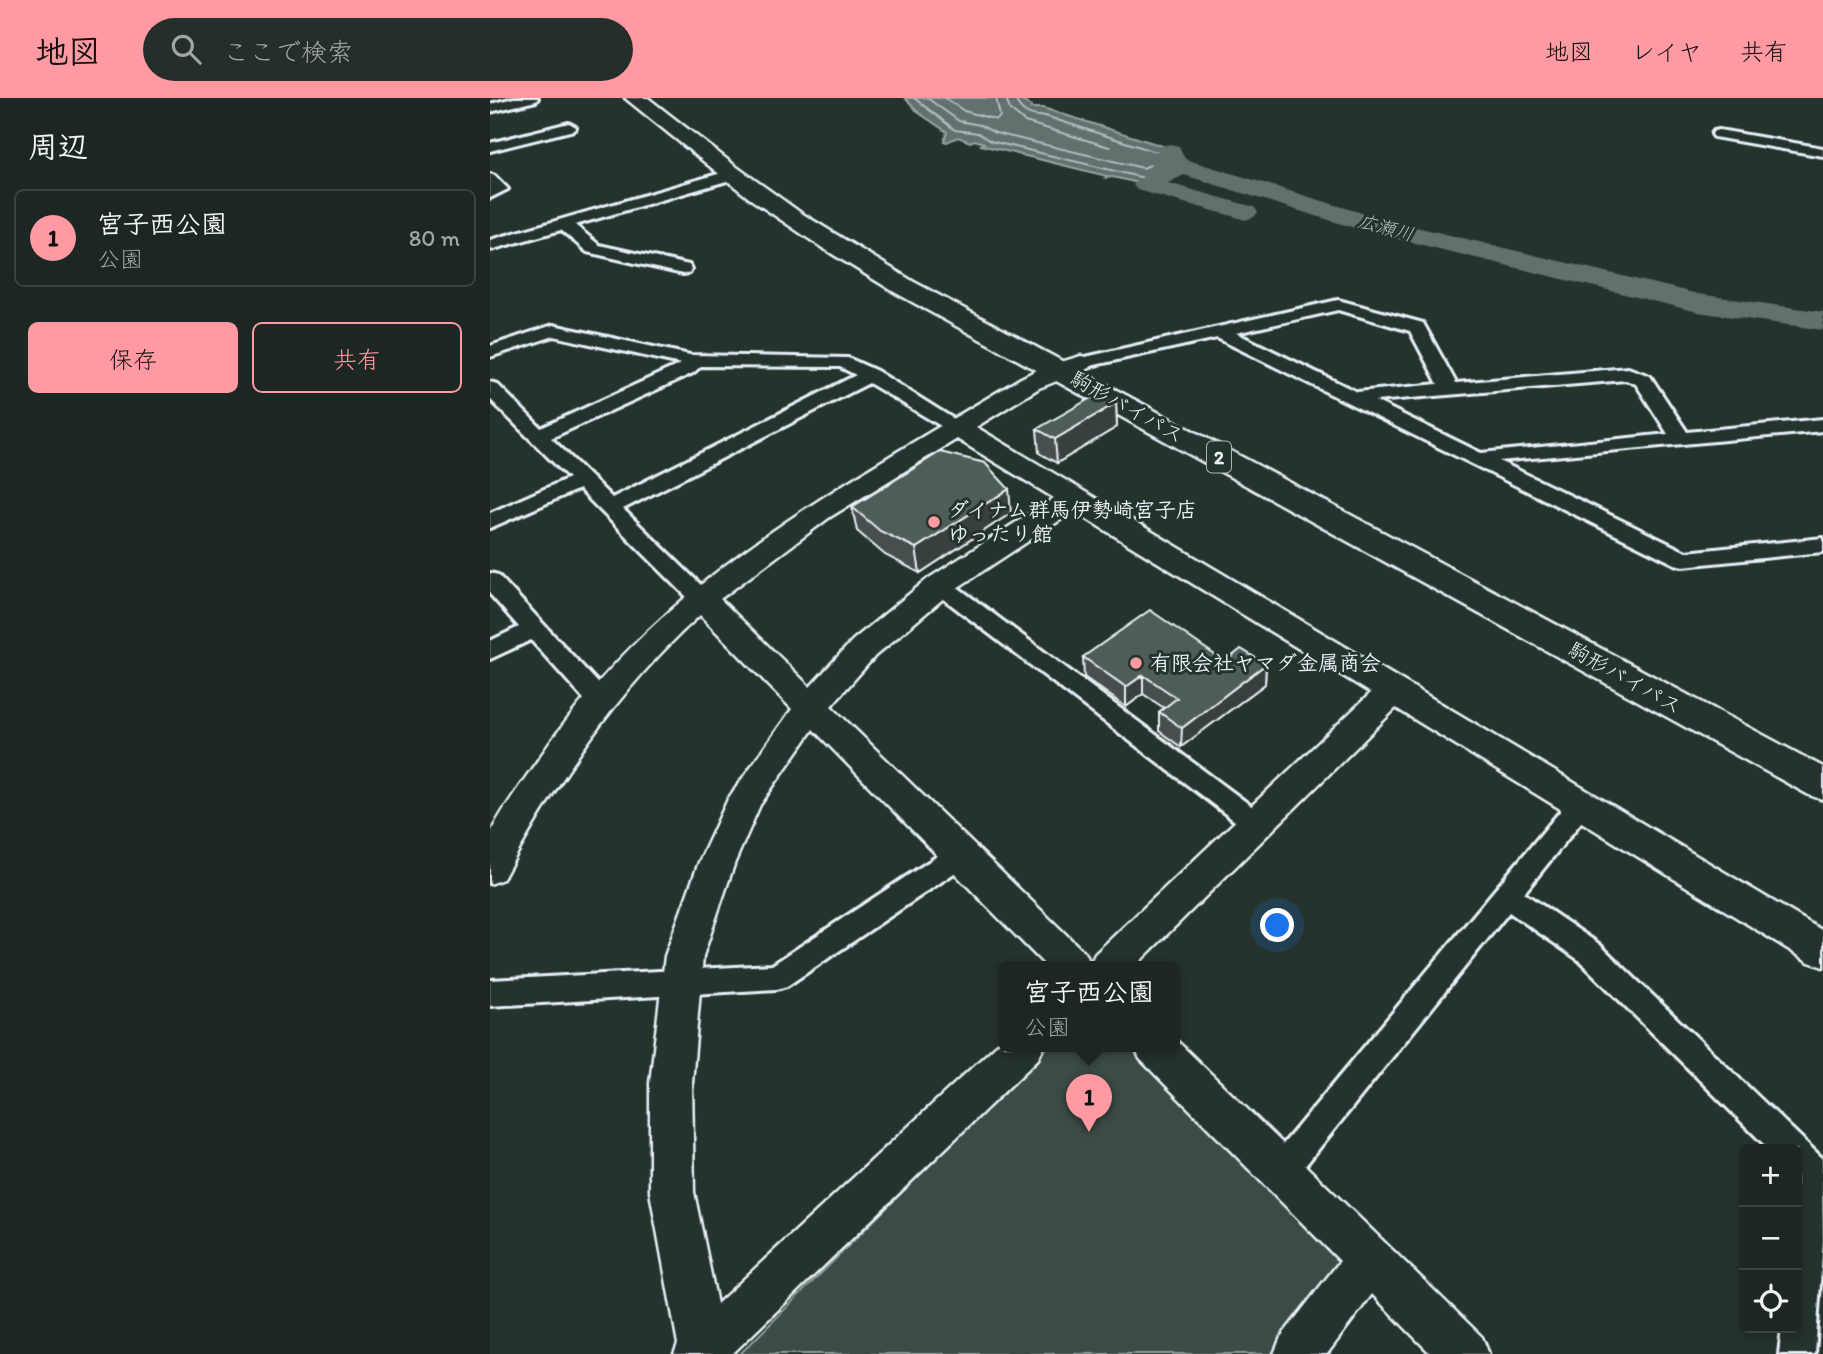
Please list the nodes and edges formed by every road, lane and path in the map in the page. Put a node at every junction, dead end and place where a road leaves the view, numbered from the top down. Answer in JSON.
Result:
{"nodes":[{"id":1,"x":531,"y":98,"type":"edge"},
{"id":2,"x":635,"y":98,"type":"edge"},
{"id":3,"x":660,"y":98,"type":"edge"},
{"id":4,"x":490,"y":108,"type":"edge"},
{"id":5,"x":569,"y":128,"type":"dead end"},
{"id":6,"x":1719,"y":134,"type":"dead end"},
{"id":7,"x":490,"y":147,"type":"edge"},
{"id":8,"x":1823,"y":152,"type":"edge"},
{"id":9,"x":733,"y":175,"type":"junction"},
{"id":10,"x":490,"y":179,"type":"edge"},
{"id":11,"x":490,"y":193,"type":"edge"},
{"id":12,"x":562,"y":223,"type":"junction"},
{"id":13,"x":490,"y":245,"type":"edge"},
{"id":14,"x":683,"y":269,"type":"dead end"},
{"id":15,"x":1219,"y":332,"type":"junction"},
{"id":16,"x":490,"y":352,"type":"edge"},
{"id":17,"x":696,"y":360,"type":"junction"},
{"id":18,"x":1070,"y":367,"type":"junction"},
{"id":19,"x":870,"y":375,"type":"junction"},
{"id":20,"x":490,"y":388,"type":"edge"},
{"id":21,"x":1450,"y":389,"type":"junction"},
{"id":22,"x":1356,"y":400,"type":"junction"},
{"id":23,"x":1823,"y":425,"type":"edge"},
{"id":24,"x":958,"y":428,"type":"junction"},
{"id":25,"x":538,"y":436,"type":"junction"},
{"id":26,"x":1681,"y":439,"type":"junction"},
{"id":27,"x":1478,"y":460,"type":"junction"},
{"id":28,"x":582,"y":480,"type":"junction"},
{"id":29,"x":1074,"y":498,"type":"junction"},
{"id":30,"x":610,"y":507,"type":"junction"},
{"id":31,"x":490,"y":521,"type":"edge"},
{"id":32,"x":1823,"y":545,"type":"edge"},
{"id":33,"x":492,"y":585,"type":"edge"},
{"id":34,"x":940,"y":585,"type":"junction"},
{"id":35,"x":701,"y":597,"type":"junction"},
{"id":36,"x":534,"y":629,"type":"junction"},
{"id":37,"x":490,"y":652,"type":"edge"},
{"id":38,"x":1394,"y":691,"type":"junction"},
{"id":39,"x":600,"y":701,"type":"junction"},
{"id":40,"x":811,"y":706,"type":"junction"},
{"id":41,"x":1823,"y":761,"type":"edge"},
{"id":42,"x":1823,"y":785,"type":"edge"},
{"id":43,"x":1581,"y":804,"type":"junction"},
{"id":44,"x":1257,"y":824,"type":"junction"},
{"id":45,"x":960,"y":855,"type":"junction"},
{"id":46,"x":490,"y":869,"type":"edge"},
{"id":47,"x":1505,"y":895,"type":"junction"},
{"id":48,"x":1823,"y":951,"type":"edge"},
{"id":49,"x":1067,"y":961,"type":"edge"},
{"id":50,"x":1114,"y":961,"type":"edge"},
{"id":51,"x":681,"y":982,"type":"junction"},
{"id":52,"x":490,"y":992,"type":"edge"},
{"id":53,"x":1018,"y":1052,"type":"edge"},
{"id":54,"x":1160,"y":1052,"type":"edge"},
{"id":55,"x":1805,"y":1161,"type":"edge"},
{"id":56,"x":1280,"y":1171,"type":"junction"},
{"id":57,"x":1370,"y":1259,"type":"junction"},
{"id":58,"x":702,"y":1352,"type":"edge"},
{"id":59,"x":1298,"y":1354,"type":"edge"},
{"id":60,"x":1465,"y":1354,"type":"edge"},
{"id":61,"x":1797,"y":1354,"type":"edge"}],
"edges":[{"from":1,"to":4,"type":"street"},
{"from":2,"to":9,"type":"main road","name":"駒形バイパス","number":"2"},
{"from":3,"to":18,"type":"main road","name":"駒形バイパス","number":"2"},
{"from":5,"to":7,"type":"street"},
{"from":6,"to":8,"type":"street"},
{"from":9,"to":12,"type":"street"},
{"from":9,"to":18,"type":"main road","name":"駒形バイパス","number":"2"},
{"from":10,"to":11,"type":"street"},
{"from":12,"to":13,"type":"street"},
{"from":12,"to":14,"type":"street"},
{"from":15,"to":18,"type":"street"},
{"from":15,"to":21,"type":"street"},
{"from":15,"to":22,"type":"street"},
{"from":16,"to":17,"type":"street"},
{"from":17,"to":19,"type":"street"},
{"from":17,"to":25,"type":"street"},
{"from":18,"to":24,"type":"street"},
{"from":18,"to":41,"type":"main road","name":"駒形バイパス","number":"2"},
{"from":18,"to":42,"type":"main road","name":"駒形バイパス","number":"2"},
{"from":19,"to":24,"type":"street"},
{"from":19,"to":30,"type":"street"},
{"from":20,"to":25,"type":"street"},
{"from":21,"to":22,"type":"street"},
{"from":21,"to":26,"type":"street"},
{"from":22,"to":27,"type":"street"},
{"from":23,"to":26,"type":"street"},
{"from":24,"to":29,"type":"street"},
{"from":24,"to":35,"type":"street"},
{"from":25,"to":28,"type":"street"},
{"from":26,"to":27,"type":"street"},
{"from":27,"to":32,"type":"street"},
{"from":28,"to":30,"type":"street"},
{"from":28,"to":31,"type":"street"},
{"from":29,"to":34,"type":"street"},
{"from":29,"to":38,"type":"street"},
{"from":30,"to":35,"type":"street"},
{"from":33,"to":36,"type":"street"},
{"from":34,"to":40,"type":"street"},
{"from":34,"to":44,"type":"street"},
{"from":35,"to":39,"type":"street"},
{"from":35,"to":40,"type":"street"},
{"from":36,"to":37,"type":"street"},
{"from":36,"to":39,"type":"street"},
{"from":38,"to":43,"type":"street"},
{"from":38,"to":44,"type":"street"},
{"from":39,"to":46,"type":"street"},
{"from":40,"to":45,"type":"street"},
{"from":40,"to":51,"type":"street"},
{"from":43,"to":47,"type":"street"},
{"from":43,"to":48,"type":"street"},
{"from":44,"to":50,"type":"street"},
{"from":45,"to":49,"type":"street"},
{"from":45,"to":51,"type":"street"},
{"from":47,"to":55,"type":"street"},
{"from":47,"to":56,"type":"street"},
{"from":51,"to":52,"type":"street"},
{"from":51,"to":58,"type":"street"},
{"from":53,"to":58,"type":"street"},
{"from":54,"to":56,"type":"street"},
{"from":55,"to":61,"type":"street"},
{"from":56,"to":57,"type":"street"},
{"from":57,"to":59,"type":"street"},
{"from":57,"to":60,"type":"street"}]}
